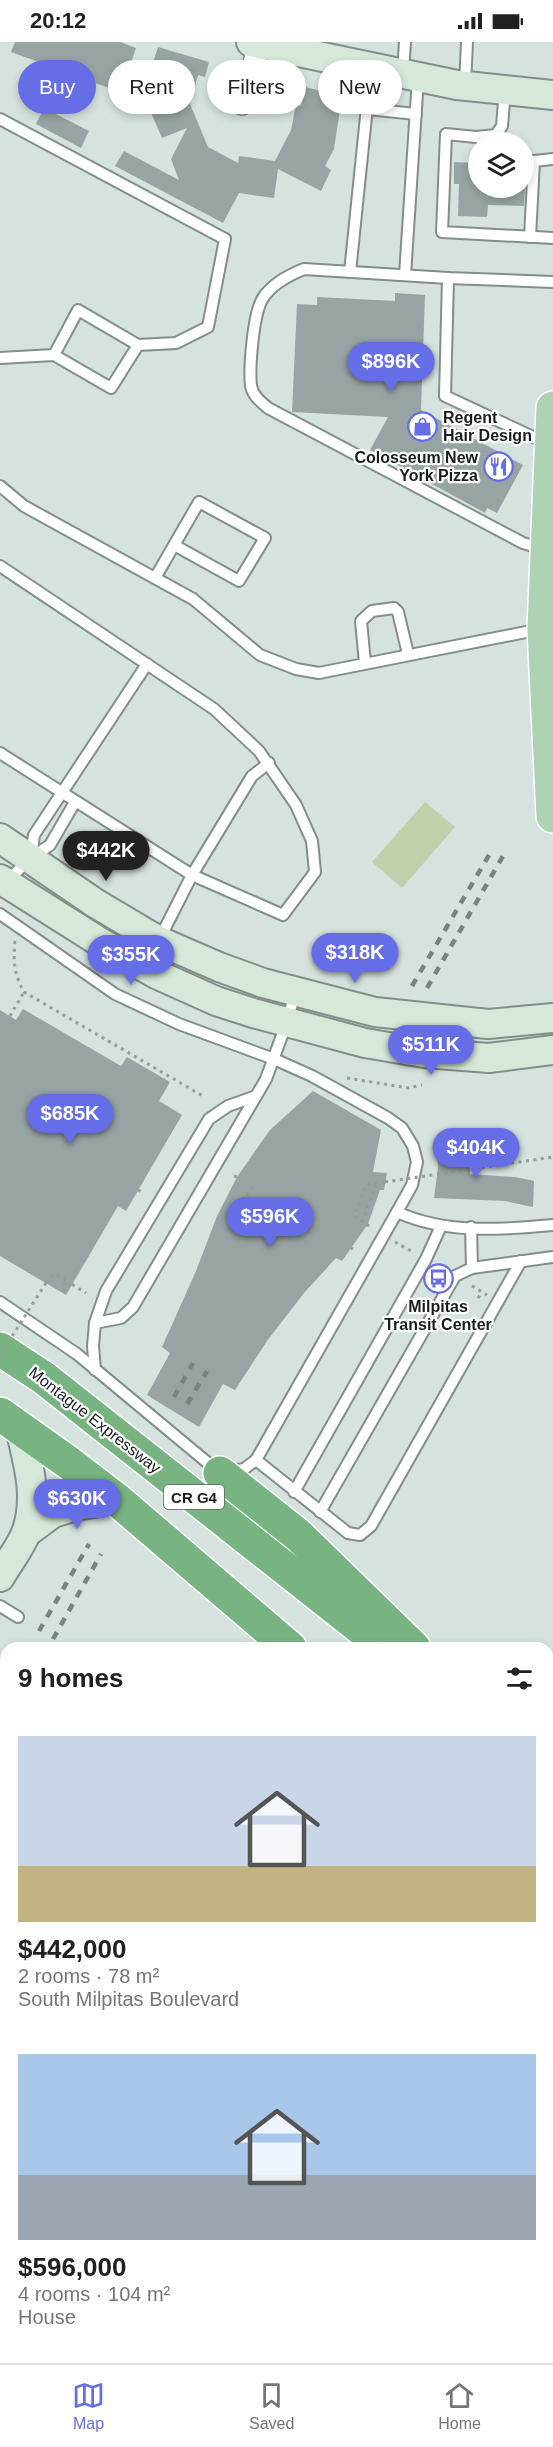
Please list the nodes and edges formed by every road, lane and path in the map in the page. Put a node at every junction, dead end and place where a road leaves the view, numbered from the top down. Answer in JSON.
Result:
{"nodes":[{"id":1,"x":405,"y":42,"type":"edge"},
{"id":2,"x":467,"y":42,"type":"edge"},
{"id":3,"x":257,"y":43,"type":"edge"},
{"id":4,"x":253,"y":60,"type":"edge"},
{"id":5,"x":338,"y":60,"type":"edge"},
{"id":6,"x":402,"y":73,"type":"edge"},
{"id":7,"x":410,"y":75,"type":"junction"},
{"id":8,"x":465,"y":86,"type":"junction"},
{"id":9,"x":505,"y":90,"type":"junction"},
{"id":10,"x":553,"y":95,"type":"edge"},
{"id":11,"x":402,"y":113,"type":"edge"},
{"id":12,"x":366,"y":114,"type":"edge"},
{"id":13,"x":416,"y":114,"type":"junction"},
{"id":14,"x":0,"y":119,"type":"edge"},
{"id":15,"x":501,"y":132,"type":"edge"},
{"id":16,"x":468,"y":136,"type":"edge"},
{"id":17,"x":553,"y":159,"type":"edge"},
{"id":18,"x":534,"y":161,"type":"edge"},
{"id":19,"x":529,"y":198,"type":"edge"},
{"id":20,"x":530,"y":237,"type":"junction"},
{"id":21,"x":553,"y":238,"type":"edge"},
{"id":22,"x":350,"y":272,"type":"junction"},
{"id":23,"x":405,"y":275,"type":"junction"},
{"id":24,"x":448,"y":278,"type":"junction"},
{"id":25,"x":553,"y":282,"type":"edge"},
{"id":26,"x":138,"y":345,"type":"junction"},
{"id":27,"x":54,"y":355,"type":"junction"},
{"id":28,"x":0,"y":358,"type":"edge"},
{"id":29,"x":553,"y":408,"type":"edge"},
{"id":30,"x":551,"y":445,"type":"junction"},
{"id":31,"x":0,"y":486,"type":"edge"},
{"id":32,"x":174,"y":545,"type":"junction"},
{"id":33,"x":546,"y":550,"type":"junction"},
{"id":34,"x":0,"y":566,"type":"edge"},
{"id":35,"x":155,"y":578,"type":"junction"},
{"id":36,"x":544,"y":629,"type":"junction"},
{"id":37,"x":408,"y":654,"type":"junction"},
{"id":38,"x":365,"y":663,"type":"junction"},
{"id":39,"x":147,"y":664,"type":"junction"},
{"id":40,"x":0,"y":753,"type":"edge"},
{"id":41,"x":269,"y":763,"type":"junction"},
{"id":42,"x":60,"y":793,"type":"junction"},
{"id":43,"x":75,"y":802,"type":"junction"},
{"id":44,"x":553,"y":816,"type":"edge"},
{"id":45,"x":0,"y":838,"type":"edge"},
{"id":46,"x":31,"y":858,"type":"junction"},
{"id":47,"x":192,"y":875,"type":"junction"},
{"id":48,"x":2,"y":884,"type":"edge"},
{"id":49,"x":0,"y":914,"type":"edge"},
{"id":50,"x":15,"y":941,"type":"dead end"},
{"id":51,"x":159,"y":941,"type":"junction"},
{"id":52,"x":24,"y":992,"type":"junction"},
{"id":53,"x":295,"y":993,"type":"junction"},
{"id":54,"x":10,"y":1017,"type":"dead end"},
{"id":55,"x":553,"y":1018,"type":"edge"},
{"id":56,"x":287,"y":1022,"type":"junction"},
{"id":57,"x":553,"y":1050,"type":"edge"},
{"id":58,"x":274,"y":1059,"type":"junction"},
{"id":59,"x":312,"y":1076,"type":"junction"},
{"id":60,"x":422,"y":1085,"type":"dead end"},
{"id":61,"x":203,"y":1096,"type":"dead end"},
{"id":62,"x":256,"y":1096,"type":"junction"},
{"id":63,"x":553,"y":1157,"type":"edge"},
{"id":64,"x":377,"y":1183,"type":"junction"},
{"id":65,"x":252,"y":1186,"type":"dead end"},
{"id":66,"x":138,"y":1190,"type":"dead end"},
{"id":67,"x":143,"y":1193,"type":"dead end"},
{"id":68,"x":243,"y":1202,"type":"dead end"},
{"id":69,"x":397,"y":1212,"type":"junction"},
{"id":70,"x":362,"y":1222,"type":"junction"},
{"id":71,"x":369,"y":1226,"type":"dead end"},
{"id":72,"x":441,"y":1226,"type":"junction"},
{"id":73,"x":553,"y":1226,"type":"edge"},
{"id":74,"x":471,"y":1227,"type":"junction"},
{"id":75,"x":395,"y":1242,"type":"dead end"},
{"id":76,"x":405,"y":1247,"type":"junction"},
{"id":77,"x":402,"y":1252,"type":"dead end"},
{"id":78,"x":413,"y":1252,"type":"dead end"},
{"id":79,"x":553,"y":1257,"type":"edge"},
{"id":80,"x":521,"y":1261,"type":"junction"},
{"id":81,"x":472,"y":1268,"type":"junction"},
{"id":82,"x":472,"y":1286,"type":"dead end"},
{"id":83,"x":482,"y":1292,"type":"junction"},
{"id":84,"x":86,"y":1293,"type":"dead end"},
{"id":85,"x":487,"y":1294,"type":"dead end"},
{"id":86,"x":478,"y":1298,"type":"dead end"},
{"id":87,"x":0,"y":1302,"type":"edge"},
{"id":88,"x":95,"y":1323,"type":"junction"},
{"id":89,"x":0,"y":1349,"type":"edge"},
{"id":90,"x":0,"y":1355,"type":"edge"},
{"id":91,"x":95,"y":1370,"type":"junction"},
{"id":92,"x":10,"y":1421,"type":"edge"},
{"id":93,"x":256,"y":1460,"type":"junction"},
{"id":94,"x":220,"y":1473,"type":"junction"},
{"id":95,"x":294,"y":1492,"type":"junction"},
{"id":96,"x":116,"y":1499,"type":"junction"},
{"id":97,"x":320,"y":1512,"type":"junction"},
{"id":98,"x":26,"y":1533,"type":"junction"},
{"id":99,"x":0,"y":1577,"type":"edge"},
{"id":100,"x":0,"y":1606,"type":"edge"},
{"id":101,"x":18,"y":1617,"type":"dead end"},
{"id":102,"x":287,"y":1642,"type":"edge"},
{"id":103,"x":378,"y":1642,"type":"edge"},
{"id":104,"x":408,"y":1642,"type":"edge"}],
"edges":[{"from":1,"to":7,"type":"lane"},
{"from":2,"to":8,"type":"lane"},
{"from":3,"to":4,"type":"street"},
{"from":3,"to":5,"type":"street"},
{"from":6,"to":7,"type":"street"},
{"from":7,"to":8,"type":"street"},
{"from":7,"to":13,"type":"lane"},
{"from":8,"to":9,"type":"street"},
{"from":9,"to":10,"type":"street"},
{"from":9,"to":15,"type":"lane"},
{"from":11,"to":13,"type":"lane"},
{"from":12,"to":22,"type":"lane"},
{"from":13,"to":23,"type":"lane"},
{"from":14,"to":26,"type":"lane"},
{"from":16,"to":20,"type":"lane"},
{"from":17,"to":18,"type":"lane"},
{"from":19,"to":20,"type":"lane"},
{"from":20,"to":21,"type":"lane"},
{"from":22,"to":23,"type":"lane"},
{"from":22,"to":33,"type":"lane"},
{"from":23,"to":24,"type":"lane"},
{"from":24,"to":25,"type":"lane"},
{"from":24,"to":30,"type":"lane"},
{"from":26,"to":27,"type":"lane"},
{"from":26,"to":27,"type":"lane"},
{"from":27,"to":28,"type":"lane"},
{"from":29,"to":30,"type":"main road"},
{"from":30,"to":33,"type":"main road"},
{"from":31,"to":35,"type":"lane"},
{"from":32,"to":32,"type":"lane"},
{"from":32,"to":35,"type":"lane"},
{"from":33,"to":36,"type":"main road"},
{"from":34,"to":39,"type":"lane"},
{"from":35,"to":38,"type":"lane"},
{"from":36,"to":37,"type":"lane"},
{"from":36,"to":44,"type":"main road"},
{"from":37,"to":38,"type":"lane"},
{"from":37,"to":38,"type":"lane"},
{"from":39,"to":41,"type":"lane"},
{"from":39,"to":42,"type":"lane"},
{"from":40,"to":42,"type":"lane"},
{"from":41,"to":47,"type":"lane"},
{"from":41,"to":47,"type":"lane"},
{"from":42,"to":43,"type":"lane"},
{"from":42,"to":46,"type":"lane"},
{"from":43,"to":46,"type":"lane"},
{"from":43,"to":47,"type":"lane"},
{"from":45,"to":46,"type":"street"},
{"from":46,"to":48,"type":"lane"},
{"from":46,"to":51,"type":"street"},
{"from":47,"to":51,"type":"lane"},
{"from":48,"to":56,"type":"street"},
{"from":49,"to":58,"type":"lane"},
{"from":50,"to":52,"type":"path"},
{"from":51,"to":53,"type":"street"},
{"from":52,"to":54,"type":"path"},
{"from":52,"to":61,"type":"path"},
{"from":53,"to":55,"type":"street"},
{"from":53,"to":56,"type":"lane"},
{"from":56,"to":57,"type":"street"},
{"from":56,"to":58,"type":"lane"},
{"from":58,"to":59,"type":"lane"},
{"from":58,"to":62,"type":"lane"},
{"from":59,"to":60,"type":"path"},
{"from":59,"to":69,"type":"lane"},
{"from":62,"to":88,"type":"lane"},
{"from":62,"to":88,"type":"lane"},
{"from":63,"to":64,"type":"path","bridge":true},
{"from":64,"to":70,"type":"path"},
{"from":64,"to":70,"type":"path"},
{"from":65,"to":68,"type":"path"},
{"from":66,"to":67,"type":"path"},
{"from":69,"to":72,"type":"lane"},
{"from":69,"to":93,"type":"lane"},
{"from":70,"to":71,"type":"path"},
{"from":72,"to":74,"type":"lane"},
{"from":72,"to":95,"type":"lane"},
{"from":73,"to":74,"type":"lane"},
{"from":74,"to":81,"type":"lane"},
{"from":75,"to":76,"type":"path"},
{"from":76,"to":77,"type":"path"},
{"from":76,"to":78,"type":"path"},
{"from":79,"to":80,"type":"lane"},
{"from":80,"to":81,"type":"lane"},
{"from":80,"to":97,"type":"lane"},
{"from":81,"to":97,"type":"lane"},
{"from":82,"to":83,"type":"path"},
{"from":83,"to":85,"type":"path"},
{"from":83,"to":86,"type":"path"},
{"from":84,"to":90,"type":"path","bridge":true},
{"from":87,"to":91,"type":"lane"},
{"from":88,"to":91,"type":"lane"},
{"from":89,"to":103,"type":"highway","name":"Montague Expressway","number":"CR G4"},
{"from":91,"to":94,"type":"lane"},
{"from":92,"to":96,"type":"highway","number":"CR G4"},
{"from":92,"to":98,"type":"street"},
{"from":93,"to":94,"type":"lane"},
{"from":93,"to":95,"type":"lane"},
{"from":94,"to":104,"type":"highway"},
{"from":95,"to":97,"type":"lane"},
{"from":96,"to":98,"type":"street"},
{"from":96,"to":102,"type":"highway","number":"CR G4"},
{"from":98,"to":99,"type":"street"},
{"from":100,"to":101,"type":"lane"}]}
